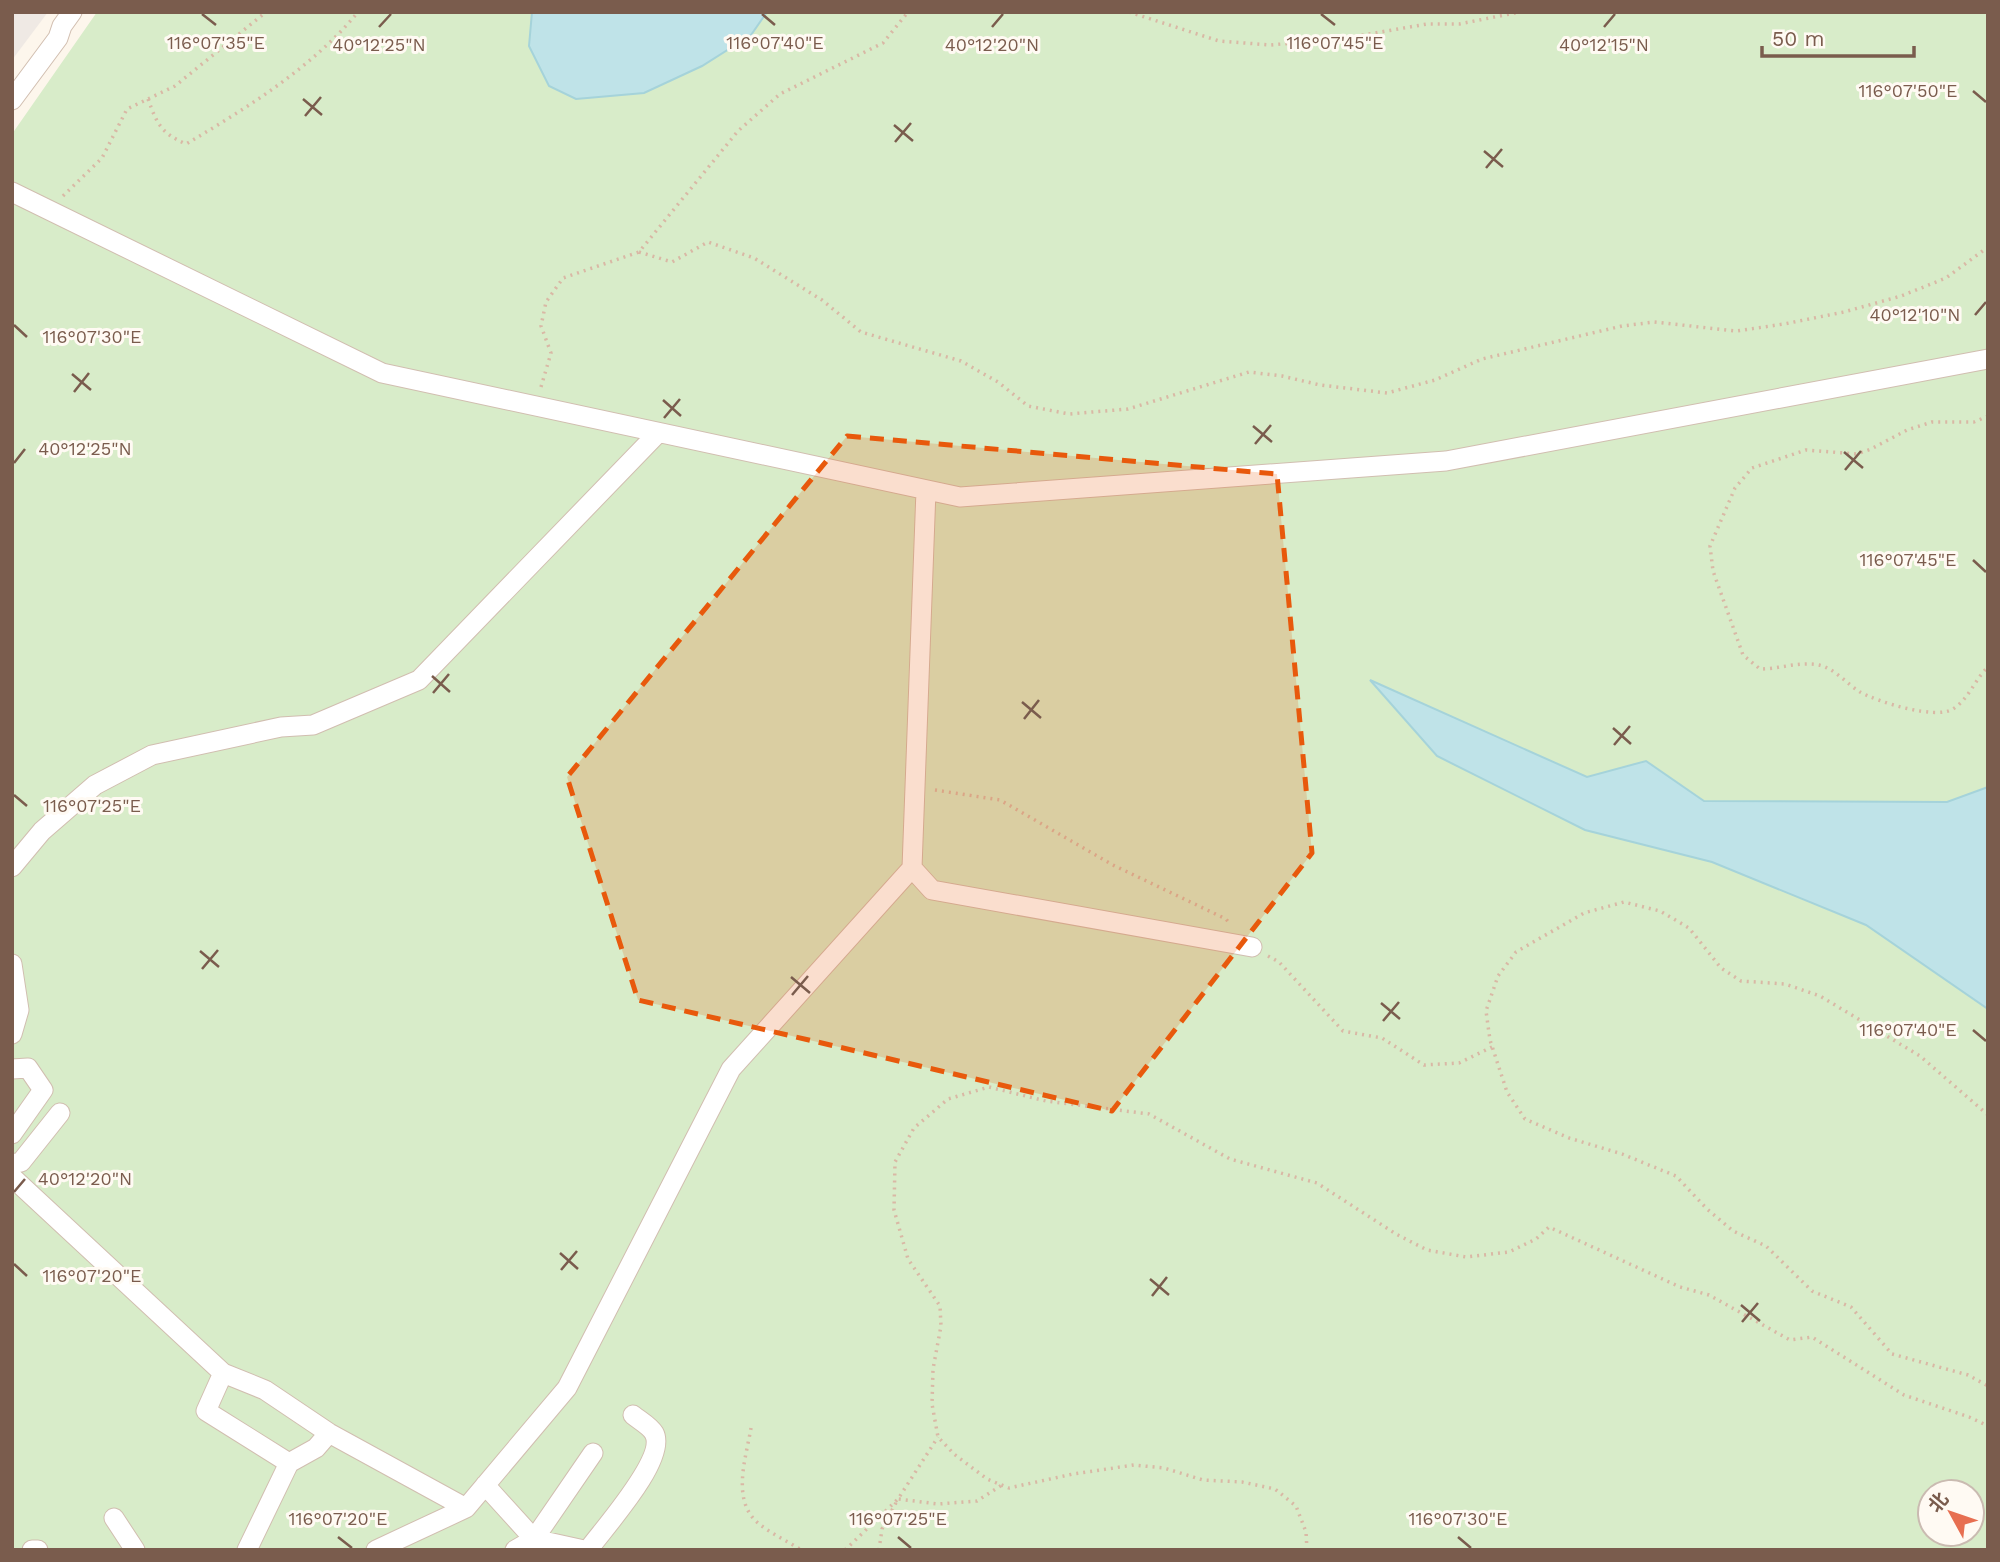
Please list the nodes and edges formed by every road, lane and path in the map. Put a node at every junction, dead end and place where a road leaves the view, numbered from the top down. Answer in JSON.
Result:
{"nodes":[{"id":1,"x":72,"y":12,"type":"edge"},
{"id":2,"x":266,"y":12,"type":"edge"},
{"id":3,"x":358,"y":12,"type":"edge"},
{"id":4,"x":908,"y":12,"type":"edge"},
{"id":5,"x":1129,"y":12,"type":"edge"},
{"id":6,"x":1520,"y":12,"type":"edge"},
{"id":7,"x":148,"y":99,"type":"junction"},
{"id":8,"x":12,"y":100,"type":"edge"},
{"id":9,"x":12,"y":192,"type":"edge"},
{"id":10,"x":49,"y":210,"type":"junction"},
{"id":11,"x":1988,"y":247,"type":"edge"},
{"id":12,"x":639,"y":253,"type":"junction"},
{"id":13,"x":1988,"y":359,"type":"edge"},
{"id":14,"x":535,"y":407,"type":"junction"},
{"id":15,"x":1988,"y":416,"type":"edge"},
{"id":16,"x":658,"y":433,"type":"junction"},
{"id":17,"x":926,"y":490,"type":"junction"},
{"id":18,"x":1988,"y":667,"type":"edge"},
{"id":19,"x":915,"y":787,"type":"junction"},
{"id":20,"x":12,"y":867,"type":"edge"},
{"id":21,"x":912,"y":868,"type":"junction"},
{"id":22,"x":1252,"y":947,"type":"junction"},
{"id":23,"x":12,"y":964,"type":"edge"},
{"id":24,"x":12,"y":1034,"type":"edge"},
{"id":25,"x":1492,"y":1047,"type":"junction"},
{"id":26,"x":12,"y":1069,"type":"edge"},
{"id":27,"x":60,"y":1113,"type":"dead end"},
{"id":28,"x":1988,"y":1115,"type":"edge"},
{"id":29,"x":12,"y":1135,"type":"edge"},
{"id":30,"x":12,"y":1164,"type":"edge"},
{"id":31,"x":12,"y":1177,"type":"edge"},
{"id":32,"x":223,"y":1373,"type":"junction"},
{"id":33,"x":1988,"y":1386,"type":"edge"},
{"id":34,"x":633,"y":1415,"type":"dead end"},
{"id":35,"x":1988,"y":1426,"type":"edge"},
{"id":36,"x":751,"y":1428,"type":"dead end"},
{"id":37,"x":329,"y":1433,"type":"junction"},
{"id":38,"x":939,"y":1437,"type":"junction"},
{"id":39,"x":593,"y":1453,"type":"dead end"},
{"id":40,"x":289,"y":1463,"type":"junction"},
{"id":41,"x":485,"y":1485,"type":"junction"},
{"id":42,"x":1002,"y":1485,"type":"junction"},
{"id":43,"x":898,"y":1499,"type":"junction"},
{"id":44,"x":466,"y":1508,"type":"junction"},
{"id":45,"x":114,"y":1518,"type":"dead end"},
{"id":46,"x":534,"y":1544,"type":"edge"},
{"id":47,"x":32,"y":1550,"type":"edge"},
{"id":48,"x":38,"y":1550,"type":"edge"},
{"id":49,"x":135,"y":1550,"type":"edge"},
{"id":50,"x":247,"y":1550,"type":"edge"},
{"id":51,"x":376,"y":1550,"type":"edge"},
{"id":52,"x":515,"y":1550,"type":"edge"},
{"id":53,"x":586,"y":1550,"type":"edge"},
{"id":54,"x":801,"y":1550,"type":"edge"},
{"id":55,"x":845,"y":1550,"type":"edge"},
{"id":56,"x":879,"y":1550,"type":"edge"},
{"id":57,"x":1307,"y":1550,"type":"edge"}],
"edges":[{"from":1,"to":8,"type":"street"},
{"from":2,"to":7,"type":"path"},
{"from":3,"to":7,"type":"path"},
{"from":4,"to":12,"type":"path"},
{"from":5,"to":6,"type":"path"},
{"from":7,"to":10,"type":"path"},
{"from":9,"to":10,"type":"street"},
{"from":10,"to":14,"type":"street"},
{"from":11,"to":12,"type":"path"},
{"from":12,"to":14,"type":"path"},
{"from":13,"to":17,"type":"street"},
{"from":14,"to":16,"type":"street"},
{"from":15,"to":18,"type":"path"},
{"from":16,"to":17,"type":"street"},
{"from":16,"to":20,"type":"street"},
{"from":17,"to":19,"type":"street"},
{"from":19,"to":21,"type":"street"},
{"from":19,"to":22,"type":"path"},
{"from":21,"to":22,"type":"street"},
{"from":21,"to":41,"type":"street"},
{"from":22,"to":25,"type":"path"},
{"from":23,"to":24,"type":"street"},
{"from":25,"to":28,"type":"path"},
{"from":25,"to":33,"type":"path"},
{"from":26,"to":29,"type":"street"},
{"from":27,"to":30,"type":"street"},
{"from":31,"to":32,"type":"street"},
{"from":32,"to":37,"type":"street"},
{"from":32,"to":40,"type":"street"},
{"from":34,"to":53,"type":"street"},
{"from":35,"to":38,"type":"path"},
{"from":36,"to":54,"type":"path"},
{"from":37,"to":40,"type":"street"},
{"from":37,"to":44,"type":"street"},
{"from":38,"to":42,"type":"path"},
{"from":38,"to":43,"type":"path"},
{"from":39,"to":46,"type":"street"},
{"from":40,"to":50,"type":"street"},
{"from":41,"to":44,"type":"street"},
{"from":41,"to":46,"type":"street"},
{"from":42,"to":43,"type":"path"},
{"from":42,"to":57,"type":"path"},
{"from":43,"to":55,"type":"path"},
{"from":43,"to":56,"type":"path"},
{"from":44,"to":51,"type":"street"},
{"from":45,"to":49,"type":"street"},
{"from":46,"to":52,"type":"street"},
{"from":46,"to":53,"type":"street"},
{"from":47,"to":48,"type":"street"}]}
